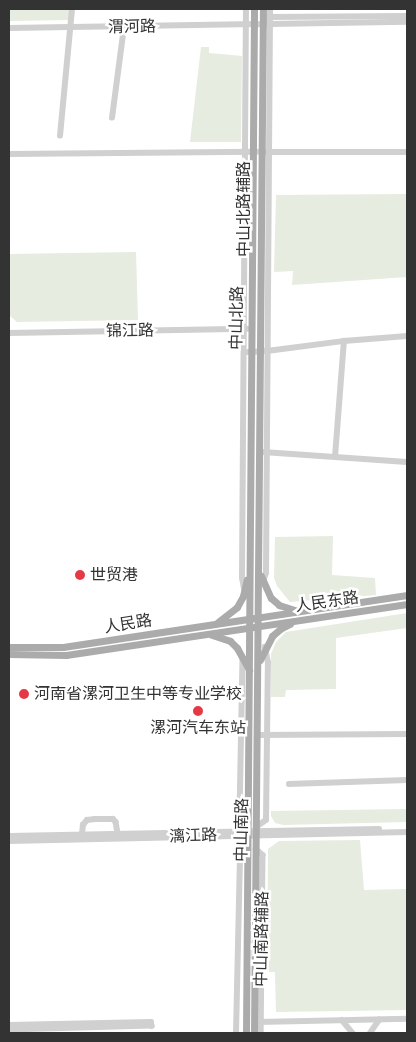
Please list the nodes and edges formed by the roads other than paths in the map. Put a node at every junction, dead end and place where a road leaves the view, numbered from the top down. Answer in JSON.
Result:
{"nodes":[{"id":1,"x":72,"y":9,"type":"edge"},
{"id":2,"x":246,"y":9,"type":"edge"},
{"id":3,"x":254,"y":9,"type":"edge"},
{"id":4,"x":263,"y":9,"type":"edge"},
{"id":5,"x":270,"y":9,"type":"edge"},
{"id":6,"x":407,"y":16,"type":"edge"},
{"id":7,"x":352,"y":20,"type":"junction"},
{"id":8,"x":267,"y":21,"type":"junction"},
{"id":9,"x":407,"y":22,"type":"edge"},
{"id":10,"x":246,"y":24,"type":"junction"},
{"id":11,"x":254,"y":24,"type":"junction"},
{"id":12,"x":70,"y":27,"type":"junction"},
{"id":13,"x":124,"y":27,"type":"junction"},
{"id":14,"x":9,"y":28,"type":"edge"},
{"id":15,"x":112,"y":118,"type":"dead end"},
{"id":16,"x":60,"y":136,"type":"dead end"},
{"id":17,"x":244,"y":152,"type":"junction"},
{"id":18,"x":261,"y":152,"type":"junction"},
{"id":19,"x":407,"y":152,"type":"edge"},
{"id":20,"x":9,"y":154,"type":"edge"},
{"id":21,"x":247,"y":329,"type":"junction"},
{"id":22,"x":9,"y":333,"type":"edge"},
{"id":23,"x":407,"y":336,"type":"edge"},
{"id":24,"x":344,"y":340,"type":"junction"},
{"id":25,"x":263,"y":351,"type":"junction"},
{"id":26,"x":247,"y":352,"type":"junction"},
{"id":27,"x":262,"y":452,"type":"junction"},
{"id":28,"x":335,"y":457,"type":"junction"},
{"id":29,"x":407,"y":462,"type":"edge"},
{"id":30,"x":254,"y":565,"type":"junction"},
{"id":31,"x":262,"y":584,"type":"junction"},
{"id":32,"x":245,"y":590,"type":"junction"},
{"id":33,"x":407,"y":596,"type":"edge"},
{"id":34,"x":407,"y":604,"type":"edge"},
{"id":35,"x":300,"y":616,"type":"junction"},
{"id":36,"x":259,"y":618,"type":"junction"},
{"id":37,"x":250,"y":619,"type":"junction"},
{"id":38,"x":209,"y":626,"type":"junction"},
{"id":39,"x":259,"y":626,"type":"junction"},
{"id":40,"x":250,"y":627,"type":"junction"},
{"id":41,"x":209,"y":634,"type":"junction"},
{"id":42,"x":265,"y":646,"type":"junction"},
{"id":43,"x":9,"y":647,"type":"edge"},
{"id":44,"x":9,"y":654,"type":"edge"},
{"id":45,"x":243,"y":659,"type":"junction"},
{"id":46,"x":254,"y":670,"type":"junction"},
{"id":47,"x":245,"y":734,"type":"junction"},
{"id":48,"x":407,"y":734,"type":"edge"},
{"id":49,"x":257,"y":735,"type":"junction"},
{"id":50,"x":268,"y":735,"type":"junction"},
{"id":51,"x":407,"y":780,"type":"edge"},
{"id":52,"x":289,"y":784,"type":"dead end"},
{"id":53,"x":247,"y":830,"type":"junction"},
{"id":54,"x":256,"y":830,"type":"junction"},
{"id":55,"x":407,"y":830,"type":"edge"},
{"id":56,"x":118,"y":833,"type":"junction"},
{"id":57,"x":82,"y":834,"type":"junction"},
{"id":58,"x":9,"y":836,"type":"edge"},
{"id":59,"x":9,"y":842,"type":"edge"},
{"id":60,"x":247,"y":848,"type":"junction"},
{"id":61,"x":407,"y":1019,"type":"edge"},
{"id":62,"x":342,"y":1020,"type":"junction"},
{"id":63,"x":379,"y":1020,"type":"junction"},
{"id":64,"x":236,"y":1022,"type":"junction"},
{"id":65,"x":254,"y":1022,"type":"junction"},
{"id":66,"x":9,"y":1025,"type":"edge"},
{"id":67,"x":9,"y":1030,"type":"edge"},
{"id":68,"x":236,"y":1033,"type":"edge"},
{"id":69,"x":246,"y":1033,"type":"edge"},
{"id":70,"x":254,"y":1033,"type":"edge"},
{"id":71,"x":261,"y":1033,"type":"edge"},
{"id":72,"x":353,"y":1033,"type":"edge"},
{"id":73,"x":370,"y":1033,"type":"edge"}],
"edges":[{"from":1,"to":12,"type":"street"},
{"from":2,"to":10,"type":"street","name":"中山北路辅路"},
{"from":3,"to":11,"type":"main road","name":"中山北路"},
{"from":4,"to":8,"type":"main road","name":"中山北路"},
{"from":5,"to":8,"type":"street"},
{"from":6,"to":7,"type":"street","name":"渭河路"},
{"from":7,"to":8,"type":"street","name":"渭河路"},
{"from":7,"to":9,"type":"street","name":"渭河路"},
{"from":8,"to":11,"type":"street","name":"渭河路"},
{"from":8,"to":18,"type":"main road","name":"中山北路"},
{"from":10,"to":11,"type":"street","name":"渭河路"},
{"from":10,"to":13,"type":"street","name":"渭河路"},
{"from":10,"to":17,"type":"street","name":"中山北路辅路"},
{"from":11,"to":18,"type":"main road","name":"中山北路"},
{"from":12,"to":13,"type":"street","name":"渭河路"},
{"from":12,"to":14,"type":"street","name":"渭河路"},
{"from":12,"to":16,"type":"street"},
{"from":13,"to":15,"type":"street"},
{"from":17,"to":18,"type":"street"},
{"from":17,"to":20,"type":"street"},
{"from":17,"to":21,"type":"street","name":"中山北路辅路"},
{"from":18,"to":19,"type":"street"},
{"from":18,"to":21,"type":"main road","name":"中山北路"},
{"from":18,"to":25,"type":"main road","name":"中山北路"},
{"from":21,"to":22,"type":"street","name":"锦江路"},
{"from":21,"to":26,"type":"main road","name":"中山北路"},
{"from":23,"to":24,"type":"street"},
{"from":24,"to":25,"type":"street"},
{"from":24,"to":28,"type":"street"},
{"from":25,"to":26,"type":"street"},
{"from":25,"to":27,"type":"main road","name":"中山北路"},
{"from":26,"to":30,"type":"main road","name":"中山北路"},
{"from":26,"to":32,"type":"street"},
{"from":27,"to":28,"type":"street"},
{"from":27,"to":30,"type":"main road","name":"中山北路"},
{"from":27,"to":31,"type":"street"},
{"from":28,"to":29,"type":"street"},
{"from":30,"to":31,"type":"main road"},
{"from":30,"to":32,"type":"main road"},
{"from":30,"to":36,"type":"main road","name":"中山北路"},
{"from":30,"to":37,"type":"main road","name":"中山北路"},
{"from":31,"to":35,"type":"main road"},
{"from":32,"to":38,"type":"main road"},
{"from":33,"to":35,"type":"main road","name":"人民东路"},
{"from":34,"to":35,"type":"main road","name":"人民东路"},
{"from":35,"to":36,"type":"main road","name":"人民东路"},
{"from":35,"to":39,"type":"main road","name":"人民东路"},
{"from":35,"to":42,"type":"main road"},
{"from":36,"to":37,"type":"main road","name":"人民东路"},
{"from":36,"to":39,"type":"main road","name":"中山北路"},
{"from":37,"to":38,"type":"main road","name":"人民路"},
{"from":37,"to":40,"type":"main road","name":"中山北路"},
{"from":38,"to":43,"type":"main road","name":"人民路"},
{"from":39,"to":40,"type":"main road","name":"人民东路"},
{"from":39,"to":46,"type":"main road","name":"中山南路"},
{"from":40,"to":41,"type":"main road","name":"人民路"},
{"from":40,"to":46,"type":"main road","name":"中山南路"},
{"from":41,"to":44,"type":"main road","name":"人民路"},
{"from":41,"to":45,"type":"main road"},
{"from":42,"to":46,"type":"main road"},
{"from":42,"to":50,"type":"street"},
{"from":45,"to":46,"type":"main road"},
{"from":45,"to":47,"type":"street"},
{"from":46,"to":47,"type":"main road","name":"中山南路"},
{"from":46,"to":49,"type":"main road","name":"中山南路"},
{"from":47,"to":49,"type":"main road"},
{"from":47,"to":53,"type":"main road","name":"中山南路"},
{"from":48,"to":50,"type":"street"},
{"from":49,"to":50,"type":"street"},
{"from":49,"to":54,"type":"main road","name":"中山南路"},
{"from":50,"to":54,"type":"street"},
{"from":51,"to":52,"type":"street"},
{"from":53,"to":54,"type":"street","name":"漓江路"},
{"from":53,"to":56,"type":"street","name":"漓江路"},
{"from":53,"to":59,"type":"street","name":"漓江路"},
{"from":53,"to":60,"type":"main road","name":"中山南路"},
{"from":54,"to":55,"type":"street","name":"漓江路"},
{"from":54,"to":65,"type":"main road","name":"中山南路"},
{"from":56,"to":57,"type":"street","name":"漓江路"},
{"from":56,"to":57,"type":"street"},
{"from":57,"to":58,"type":"street","name":"漓江路"},
{"from":60,"to":64,"type":"street","name":"中山南路辅路"},
{"from":60,"to":65,"type":"main road","name":"中山南路"},
{"from":61,"to":63,"type":"street"},
{"from":62,"to":63,"type":"street"},
{"from":62,"to":65,"type":"street"},
{"from":62,"to":72,"type":"street"},
{"from":63,"to":73,"type":"street"},
{"from":64,"to":65,"type":"street"},
{"from":64,"to":68,"type":"street","name":"中山南路辅路"},
{"from":65,"to":69,"type":"main road","name":"中山南路"},
{"from":65,"to":70,"type":"main road","name":"中山南路"},
{"from":65,"to":71,"type":"street"},
{"from":66,"to":67,"type":"street"}]}
